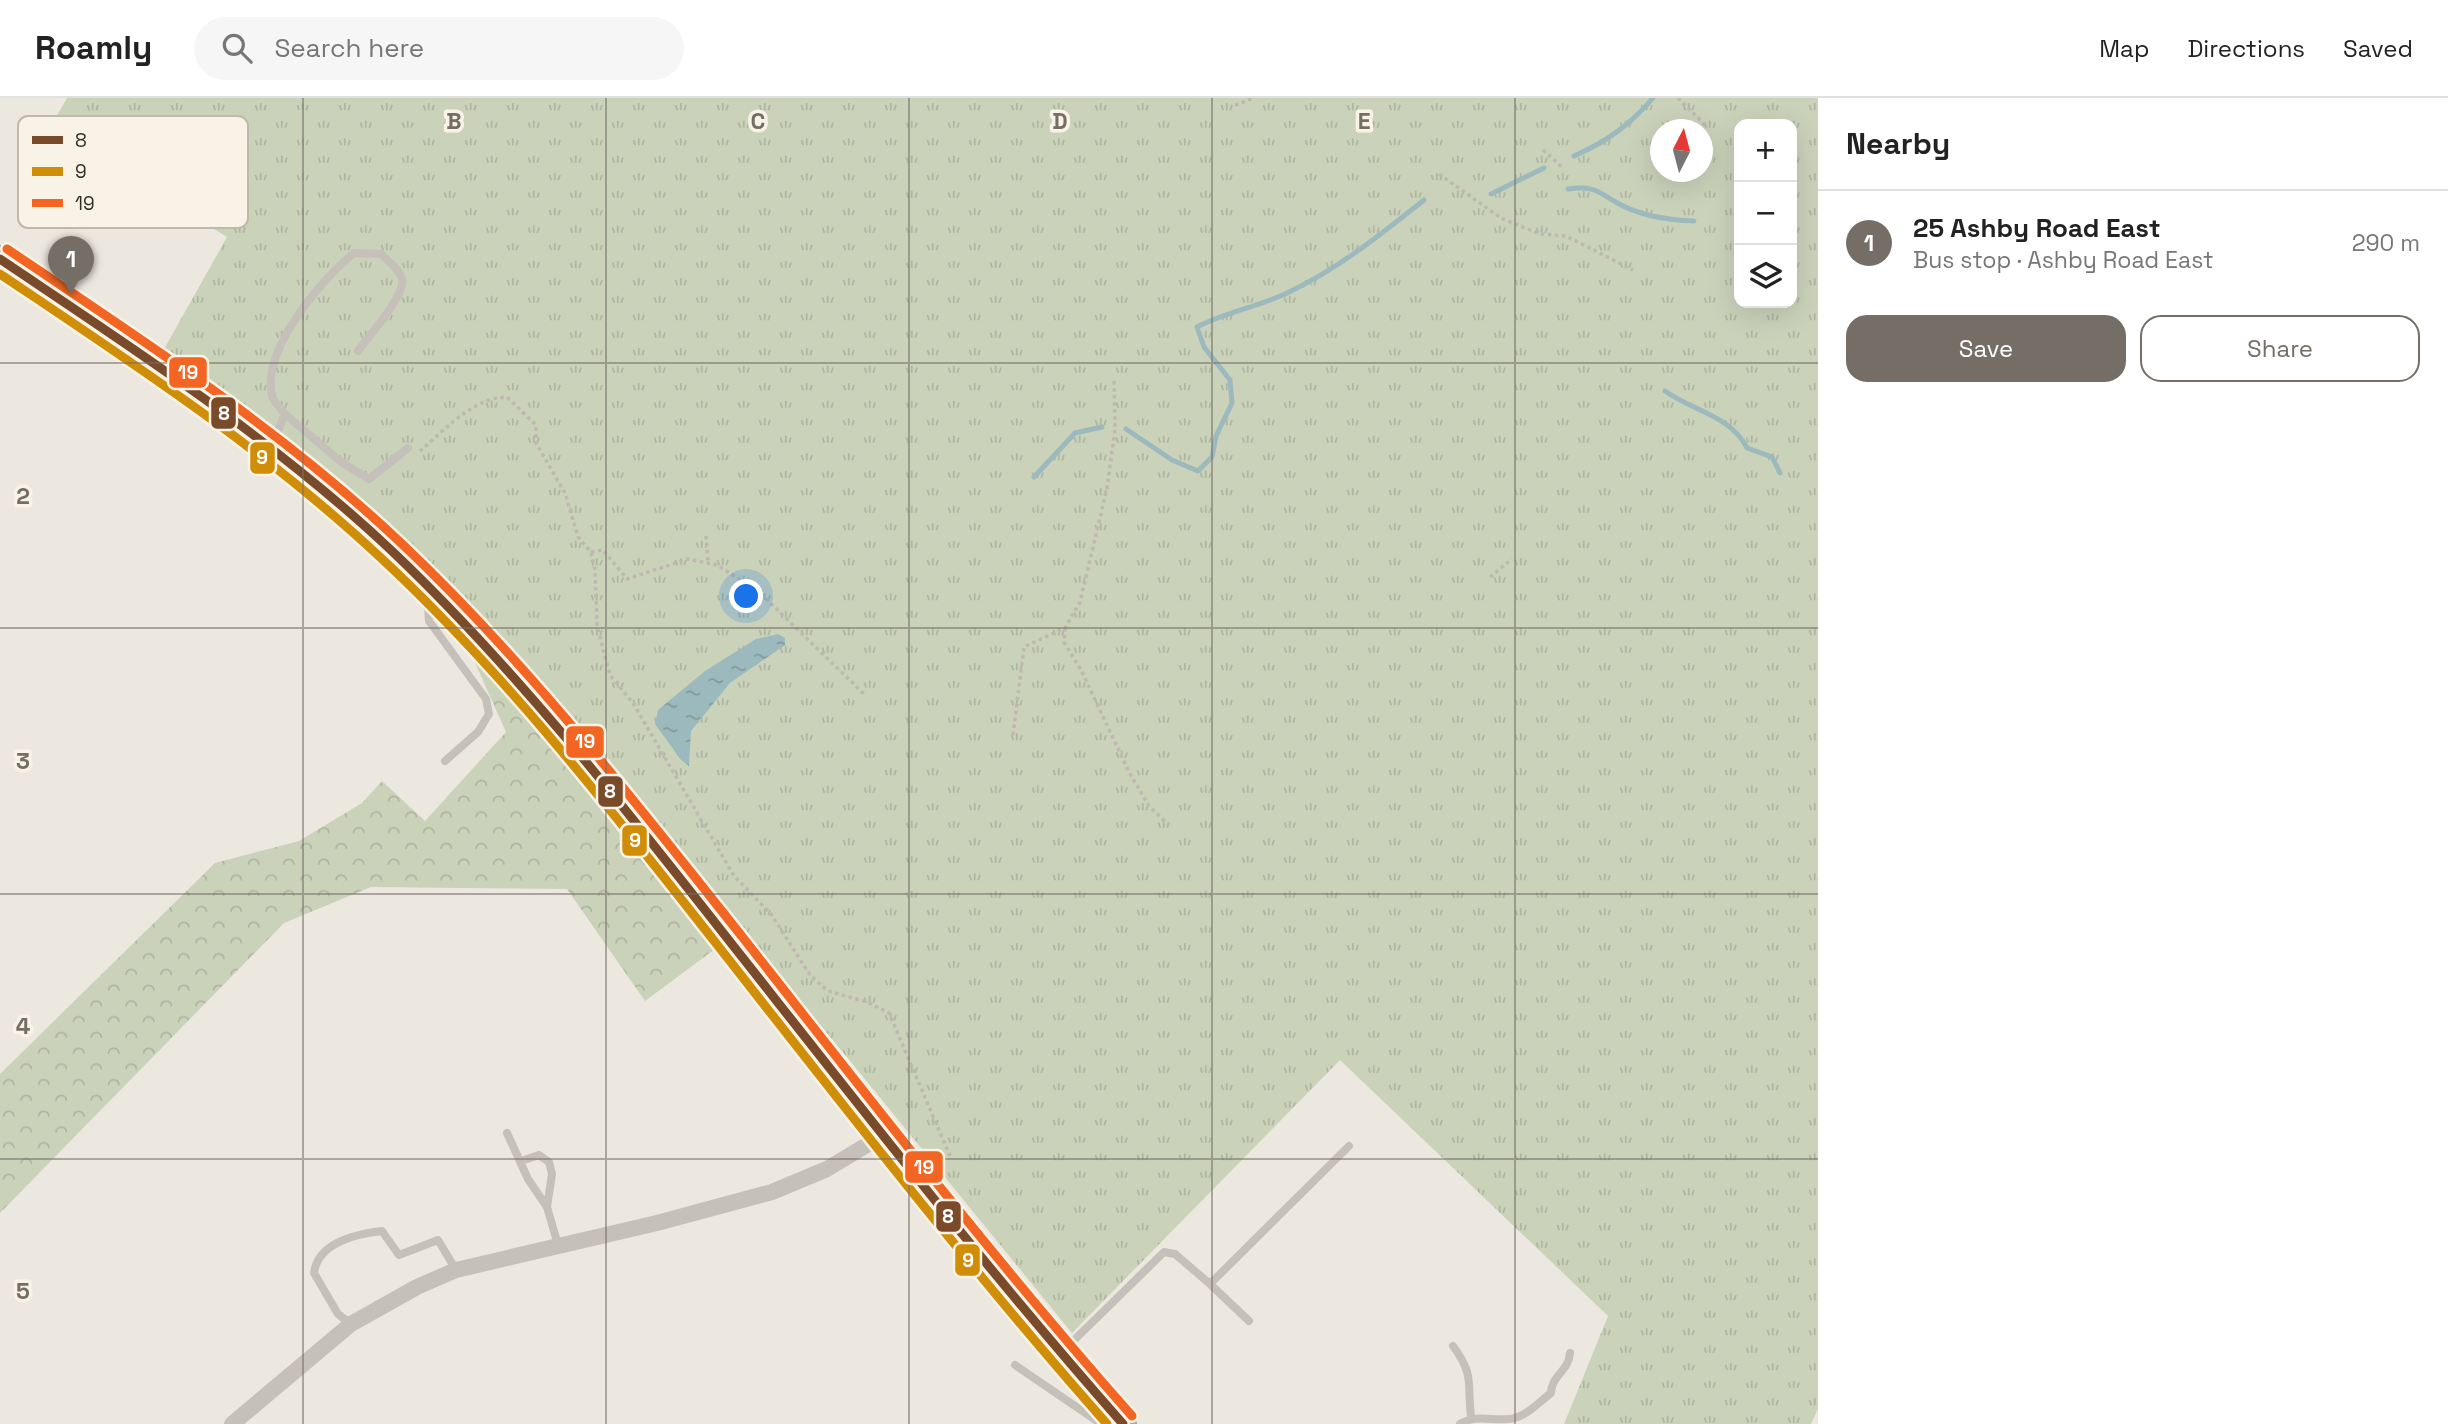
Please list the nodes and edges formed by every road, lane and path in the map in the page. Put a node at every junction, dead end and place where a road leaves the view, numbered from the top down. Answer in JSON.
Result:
{"nodes":[{"id":1,"x":1254,"y":98,"type":"edge"},
{"id":2,"x":1678,"y":98,"type":"edge"},
{"id":3,"x":1235,"y":105,"type":"dead end"},
{"id":4,"x":1699,"y":119,"type":"edge"},
{"id":5,"x":1543,"y":150,"type":"dead end"},
{"id":6,"x":1562,"y":167,"type":"dead end"},
{"id":7,"x":1439,"y":174,"type":"dead end"},
{"id":8,"x":0,"y":258,"type":"edge"},
{"id":9,"x":1633,"y":270,"type":"dead end"},
{"id":10,"x":358,"y":351,"type":"dead end"},
{"id":11,"x":1114,"y":380,"type":"dead end"},
{"id":12,"x":285,"y":414,"type":"junction"},
{"id":13,"x":271,"y":448,"type":"junction"},
{"id":14,"x":411,"y":452,"type":"joint"},
{"id":15,"x":706,"y":536,"type":"dead end"},
{"id":16,"x":591,"y":552,"type":"junction"},
{"id":17,"x":1512,"y":558,"type":"dead end"},
{"id":18,"x":708,"y":561,"type":"dead end"},
{"id":19,"x":1490,"y":577,"type":"dead end"},
{"id":20,"x":439,"y":599,"type":"junction"},
{"id":21,"x":1065,"y":628,"type":"junction"},
{"id":22,"x":866,"y":696,"type":"dead end"},
{"id":23,"x":1013,"y":735,"type":"dead end"},
{"id":24,"x":445,"y":761,"type":"dead end"},
{"id":25,"x":1169,"y":825,"type":"dead end"},
{"id":26,"x":507,"y":1133,"type":"dead end"},
{"id":27,"x":880,"y":1137,"type":"junction"},
{"id":28,"x":1349,"y":1146,"type":"dead end"},
{"id":29,"x":950,"y":1156,"type":"dead end"},
{"id":30,"x":520,"y":1161,"type":"junction"},
{"id":31,"x":547,"y":1207,"type":"junction"},
{"id":32,"x":558,"y":1245,"type":"junction"},
{"id":33,"x":456,"y":1270,"type":"junction"},
{"id":34,"x":1210,"y":1284,"type":"junction"},
{"id":35,"x":1249,"y":1321,"type":"dead end"},
{"id":36,"x":351,"y":1324,"type":"junction"},
{"id":37,"x":1453,"y":1346,"type":"dead end"},
{"id":38,"x":1570,"y":1353,"type":"dead end"},
{"id":39,"x":1060,"y":1354,"type":"junction"},
{"id":40,"x":1015,"y":1365,"type":"dead end"},
{"id":41,"x":1471,"y":1417,"type":"junction"},
{"id":42,"x":1121,"y":1422,"type":"edge"},
{"id":43,"x":232,"y":1424,"type":"edge"},
{"id":44,"x":1460,"y":1424,"type":"edge"}],
"edges":[{"from":1,"to":3,"type":"path"},
{"from":2,"to":4,"type":"path"},
{"from":5,"to":6,"type":"path"},
{"from":7,"to":9,"type":"path"},
{"from":8,"to":13,"type":"highway"},
{"from":10,"to":12,"type":"lane"},
{"from":11,"to":21,"type":"path"},
{"from":12,"to":13,"type":"lane"},
{"from":12,"to":14,"type":"lane"},
{"from":13,"to":20,"type":"highway"},
{"from":14,"to":16,"type":"path"},
{"from":15,"to":18,"type":"path"},
{"from":16,"to":22,"type":"path"},
{"from":16,"to":29,"type":"path"},
{"from":17,"to":19,"type":"path"},
{"from":20,"to":24,"type":"lane"},
{"from":20,"to":27,"type":"highway"},
{"from":21,"to":23,"type":"path"},
{"from":21,"to":25,"type":"path"},
{"from":26,"to":30,"type":"lane"},
{"from":27,"to":32,"type":"street"},
{"from":27,"to":39,"type":"highway"},
{"from":28,"to":34,"type":"lane"},
{"from":30,"to":31,"type":"lane"},
{"from":30,"to":31,"type":"lane"},
{"from":31,"to":32,"type":"lane"},
{"from":32,"to":33,"type":"street"},
{"from":33,"to":36,"type":"street"},
{"from":33,"to":36,"type":"lane"},
{"from":34,"to":35,"type":"lane"},
{"from":34,"to":39,"type":"lane"},
{"from":36,"to":43,"type":"street"},
{"from":37,"to":41,"type":"lane"},
{"from":38,"to":41,"type":"lane"},
{"from":39,"to":42,"type":"highway"},
{"from":40,"to":42,"type":"lane"},
{"from":41,"to":44,"type":"lane"}]}
